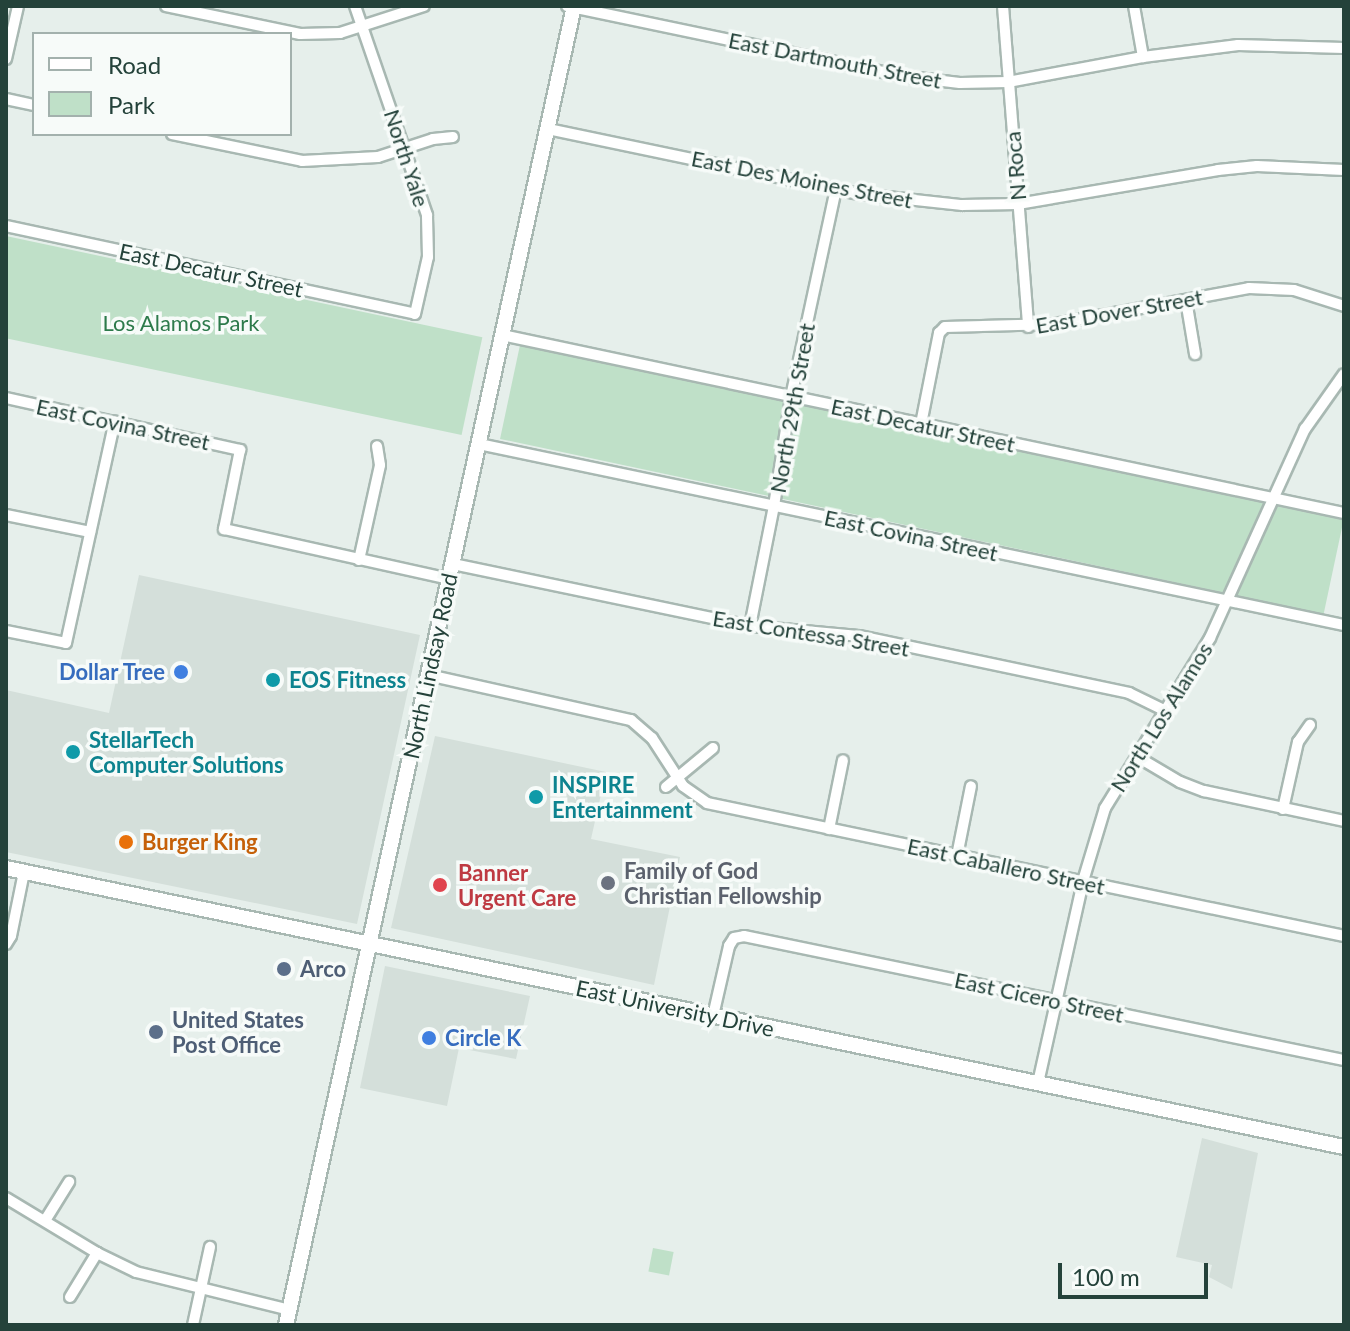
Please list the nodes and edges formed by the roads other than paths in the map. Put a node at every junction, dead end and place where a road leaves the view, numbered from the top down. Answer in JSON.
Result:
{"nodes":[{"id":1,"x":18,"y":6,"type":"edge"},
{"id":2,"x":166,"y":6,"type":"edge"},
{"id":3,"x":355,"y":6,"type":"edge"},
{"id":4,"x":424,"y":6,"type":"edge"},
{"id":5,"x":1003,"y":6,"type":"edge"},
{"id":6,"x":1134,"y":6,"type":"edge"},
{"id":7,"x":572,"y":7,"type":"edge"},
{"id":8,"x":363,"y":26,"type":"junction"},
{"id":9,"x":290,"y":32,"type":"edge"},
{"id":10,"x":292,"y":32,"type":"edge"},
{"id":11,"x":1344,"y":48,"type":"edge"},
{"id":12,"x":1143,"y":57,"type":"junction"},
{"id":13,"x":6,"y":59,"type":"edge"},
{"id":14,"x":1008,"y":82,"type":"junction"},
{"id":15,"x":6,"y":99,"type":"edge"},
{"id":16,"x":32,"y":105,"type":"edge"},
{"id":17,"x":548,"y":129,"type":"junction"},
{"id":18,"x":182,"y":136,"type":"edge"},
{"id":19,"x":453,"y":137,"type":"dead end"},
{"id":20,"x":404,"y":148,"type":"junction"},
{"id":21,"x":1344,"y":170,"type":"edge"},
{"id":22,"x":836,"y":189,"type":"junction"},
{"id":23,"x":1018,"y":204,"type":"junction"},
{"id":24,"x":6,"y":226,"type":"edge"},
{"id":25,"x":1186,"y":300,"type":"junction"},
{"id":26,"x":1344,"y":306,"type":"edge"},
{"id":27,"x":415,"y":314,"type":"joint"},
{"id":28,"x":1028,"y":327,"type":"junction"},
{"id":29,"x":502,"y":335,"type":"junction"},
{"id":30,"x":1195,"y":354,"type":"dead end"},
{"id":31,"x":1343,"y":375,"type":"edge"},
{"id":32,"x":791,"y":397,"type":"junction"},
{"id":33,"x":6,"y":398,"type":"edge"},
{"id":34,"x":115,"y":421,"type":"junction"},
{"id":35,"x":921,"y":424,"type":"junction"},
{"id":36,"x":479,"y":444,"type":"junction"},
{"id":37,"x":377,"y":446,"type":"dead end"},
{"id":38,"x":1272,"y":498,"type":"junction"},
{"id":39,"x":774,"y":506,"type":"junction"},
{"id":40,"x":1344,"y":513,"type":"edge"},
{"id":41,"x":6,"y":515,"type":"edge"},
{"id":42,"x":224,"y":529,"type":"joint"},
{"id":43,"x":90,"y":532,"type":"junction"},
{"id":44,"x":359,"y":560,"type":"junction"},
{"id":45,"x":451,"y":571,"type":"junction"},
{"id":46,"x":1228,"y":600,"type":"junction"},
{"id":47,"x":1344,"y":625,"type":"edge"},
{"id":48,"x":750,"y":626,"type":"junction"},
{"id":49,"x":6,"y":631,"type":"edge"},
{"id":50,"x":428,"y":675,"type":"junction"},
{"id":51,"x":1166,"y":711,"type":"junction"},
{"id":52,"x":1310,"y":725,"type":"dead end"},
{"id":53,"x":713,"y":748,"type":"dead end"},
{"id":54,"x":1136,"y":756,"type":"junction"},
{"id":55,"x":843,"y":760,"type":"dead end"},
{"id":56,"x":677,"y":777,"type":"junction"},
{"id":57,"x":971,"y":786,"type":"dead end"},
{"id":58,"x":666,"y":787,"type":"dead end"},
{"id":59,"x":1283,"y":809,"type":"junction"},
{"id":60,"x":1344,"y":821,"type":"edge"},
{"id":61,"x":829,"y":829,"type":"junction"},
{"id":62,"x":957,"y":856,"type":"junction"},
{"id":63,"x":6,"y":868,"type":"edge"},
{"id":64,"x":24,"y":872,"type":"junction"},
{"id":65,"x":1083,"y":881,"type":"junction"},
{"id":66,"x":1344,"y":936,"type":"edge"},
{"id":67,"x":6,"y":944,"type":"edge"},
{"id":68,"x":369,"y":944,"type":"junction"},
{"id":69,"x":1056,"y":1001,"type":"junction"},
{"id":70,"x":713,"y":1016,"type":"junction"},
{"id":71,"x":1344,"y":1060,"type":"edge"},
{"id":72,"x":1038,"y":1083,"type":"junction"},
{"id":73,"x":1344,"y":1147,"type":"edge"},
{"id":74,"x":69,"y":1182,"type":"dead end"},
{"id":75,"x":6,"y":1198,"type":"edge"},
{"id":76,"x":46,"y":1219,"type":"junction"},
{"id":77,"x":210,"y":1247,"type":"dead end"},
{"id":78,"x":97,"y":1253,"type":"junction"},
{"id":79,"x":200,"y":1290,"type":"junction"},
{"id":80,"x":70,"y":1297,"type":"dead end"},
{"id":81,"x":288,"y":1317,"type":"edge"},
{"id":82,"x":193,"y":1325,"type":"edge"}],
"edges":[{"from":1,"to":13,"type":"street"},
{"from":2,"to":9,"type":"street"},
{"from":3,"to":8,"type":"street","name":"North Yale"},
{"from":4,"to":8,"type":"street"},
{"from":5,"to":14,"type":"street","name":"N Roca"},
{"from":6,"to":12,"type":"street"},
{"from":7,"to":14,"type":"street","name":"East Dartmouth Street"},
{"from":7,"to":17,"type":"main road","name":"North Lindsay Road"},
{"from":8,"to":10,"type":"street"},
{"from":8,"to":20,"type":"street","name":"North Yale"},
{"from":11,"to":12,"type":"street","name":"East Dartmouth Street"},
{"from":12,"to":14,"type":"street","name":"East Dartmouth Street"},
{"from":14,"to":23,"type":"street","name":"N Roca"},
{"from":15,"to":16,"type":"street"},
{"from":17,"to":22,"type":"street","name":"East Des Moines Street"},
{"from":17,"to":29,"type":"main road","name":"North Lindsay Road"},
{"from":18,"to":20,"type":"street"},
{"from":19,"to":20,"type":"street"},
{"from":20,"to":27,"type":"street","name":"North Yale"},
{"from":21,"to":23,"type":"street","name":"East Des Moines Street"},
{"from":22,"to":23,"type":"street","name":"East Des Moines Street"},
{"from":22,"to":32,"type":"street","name":"North 29th Street"},
{"from":23,"to":28,"type":"street","name":"N Roca"},
{"from":24,"to":27,"type":"street","name":"East Decatur Street"},
{"from":25,"to":26,"type":"street","name":"East Dover Street"},
{"from":25,"to":28,"type":"street","name":"East Dover Street"},
{"from":25,"to":30,"type":"street"},
{"from":28,"to":35,"type":"street","name":"East Dover Street"},
{"from":29,"to":32,"type":"street","name":"East Decatur Street"},
{"from":29,"to":36,"type":"main road","name":"North Lindsay Road"},
{"from":31,"to":38,"type":"street","name":"North Los Alamos"},
{"from":32,"to":35,"type":"street","name":"East Decatur Street"},
{"from":32,"to":39,"type":"street","name":"North 29th Street"},
{"from":33,"to":34,"type":"street","name":"East Covina Street"},
{"from":34,"to":42,"type":"street","name":"East Covina Street"},
{"from":34,"to":43,"type":"street"},
{"from":35,"to":38,"type":"street","name":"East Decatur Street"},
{"from":36,"to":39,"type":"street","name":"East Covina Street"},
{"from":36,"to":45,"type":"main road","name":"North Lindsay Road"},
{"from":37,"to":44,"type":"street"},
{"from":38,"to":40,"type":"street","name":"East Decatur Street"},
{"from":38,"to":46,"type":"street","name":"North Los Alamos"},
{"from":39,"to":46,"type":"street","name":"East Covina Street"},
{"from":39,"to":48,"type":"street","name":"North 29th Street"},
{"from":41,"to":43,"type":"street"},
{"from":42,"to":44,"type":"street","name":"East Contessa Street"},
{"from":43,"to":49,"type":"street"},
{"from":44,"to":45,"type":"street","name":"East Contessa Street"},
{"from":45,"to":48,"type":"street","name":"East Contessa Street"},
{"from":45,"to":50,"type":"main road","name":"North Lindsay Road"},
{"from":46,"to":47,"type":"street","name":"East Covina Street"},
{"from":46,"to":51,"type":"street","name":"North Los Alamos"},
{"from":48,"to":51,"type":"street","name":"East Contessa Street"},
{"from":50,"to":56,"type":"street","name":"East Caballero Street"},
{"from":50,"to":68,"type":"main road","name":"North Lindsay Road"},
{"from":51,"to":54,"type":"street","name":"North Los Alamos"},
{"from":52,"to":59,"type":"street"},
{"from":53,"to":56,"type":"street"},
{"from":54,"to":59,"type":"street"},
{"from":54,"to":65,"type":"street","name":"North Los Alamos"},
{"from":55,"to":61,"type":"street"},
{"from":56,"to":58,"type":"street"},
{"from":56,"to":61,"type":"street","name":"East Caballero Street"},
{"from":57,"to":62,"type":"street"},
{"from":59,"to":60,"type":"street"},
{"from":61,"to":62,"type":"street","name":"East Caballero Street"},
{"from":62,"to":65,"type":"street","name":"East Caballero Street"},
{"from":63,"to":64,"type":"main road","name":"East University Drive"},
{"from":64,"to":67,"type":"street"},
{"from":64,"to":68,"type":"main road","name":"East University Drive"},
{"from":65,"to":66,"type":"street","name":"East Caballero Street"},
{"from":65,"to":69,"type":"street","name":"North Los Alamos"},
{"from":68,"to":70,"type":"main road","name":"East University Drive"},
{"from":68,"to":81,"type":"main road","name":"North Lindsay Road"},
{"from":69,"to":70,"type":"street","name":"East Cicero Street"},
{"from":69,"to":71,"type":"street","name":"East Cicero Street"},
{"from":69,"to":72,"type":"street","name":"North Los Alamos"},
{"from":70,"to":72,"type":"main road","name":"East University Drive"},
{"from":72,"to":73,"type":"main road","name":"East University Drive"},
{"from":74,"to":76,"type":"street"},
{"from":75,"to":76,"type":"street"},
{"from":76,"to":78,"type":"street"},
{"from":77,"to":79,"type":"street"},
{"from":78,"to":79,"type":"street"},
{"from":78,"to":80,"type":"street"},
{"from":79,"to":81,"type":"street"},
{"from":79,"to":82,"type":"street"}]}
